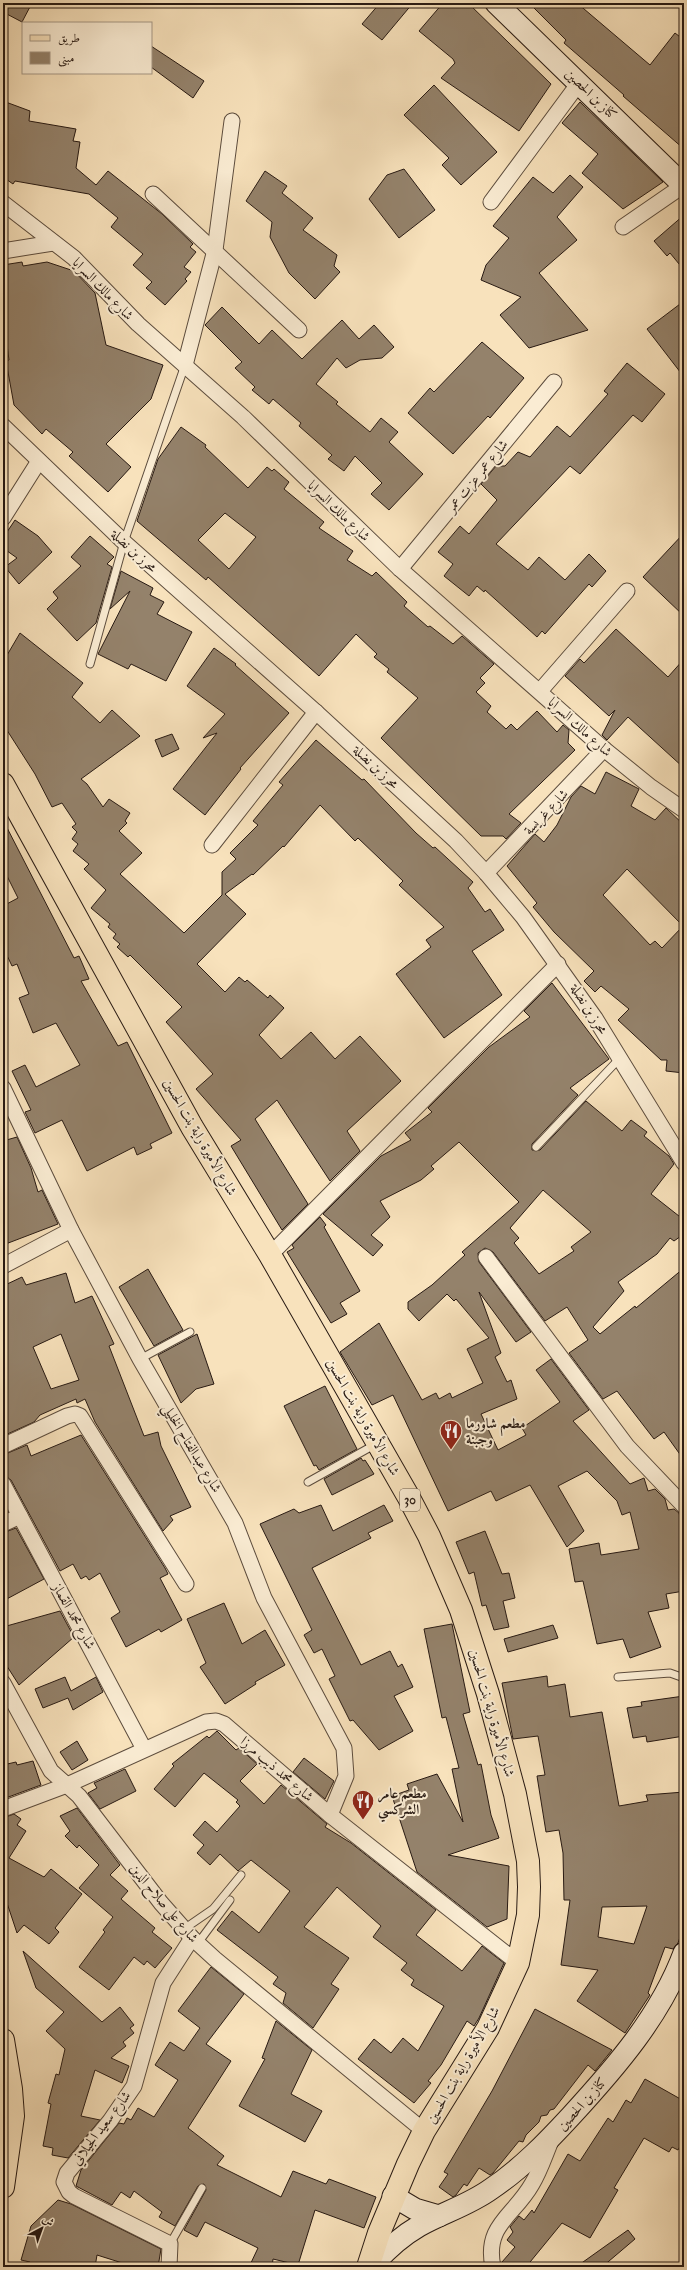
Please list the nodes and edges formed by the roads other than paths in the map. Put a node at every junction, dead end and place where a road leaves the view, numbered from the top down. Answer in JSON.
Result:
{"nodes":[{"id":1,"x":496,"y":3,"type":"edge"},
{"id":2,"x":579,"y":83,"type":"junction"},
{"id":3,"x":232,"y":121,"type":"dead end"},
{"id":4,"x":684,"y":186,"type":"edge"},
{"id":5,"x":153,"y":194,"type":"dead end"},
{"id":6,"x":491,"y":202,"type":"dead end"},
{"id":7,"x":3,"y":203,"type":"edge"},
{"id":8,"x":623,"y":227,"type":"dead end"},
{"id":9,"x":53,"y":244,"type":"junction"},
{"id":10,"x":215,"y":250,"type":"junction"},
{"id":11,"x":3,"y":251,"type":"edge"},
{"id":12,"x":299,"y":330,"type":"dead end"},
{"id":13,"x":185,"y":365,"type":"junction"},
{"id":14,"x":554,"y":382,"type":"dead end"},
{"id":15,"x":3,"y":426,"type":"edge"},
{"id":16,"x":39,"y":461,"type":"junction"},
{"id":17,"x":5,"y":508,"type":"edge"},
{"id":18,"x":124,"y":542,"type":"junction"},
{"id":19,"x":400,"y":569,"type":"junction"},
{"id":20,"x":627,"y":591,"type":"dead end"},
{"id":21,"x":90,"y":664,"type":"dead end"},
{"id":22,"x":540,"y":691,"type":"junction"},
{"id":23,"x":316,"y":712,"type":"junction"},
{"id":24,"x":604,"y":749,"type":"junction"},
{"id":25,"x":3,"y":784,"type":"edge"},
{"id":26,"x":684,"y":810,"type":"edge"},
{"id":27,"x":212,"y":845,"type":"dead end"},
{"id":28,"x":486,"y":873,"type":"junction"},
{"id":29,"x":558,"y":964,"type":"junction"},
{"id":30,"x":620,"y":1058,"type":"junction"},
{"id":31,"x":3,"y":1088,"type":"edge"},
{"id":32,"x":536,"y":1147,"type":"dead end"},
{"id":33,"x":684,"y":1163,"type":"edge"},
{"id":34,"x":71,"y":1230,"type":"junction"},
{"id":35,"x":270,"y":1255,"type":"junction"},
{"id":36,"x":486,"y":1257,"type":"dead end"},
{"id":37,"x":3,"y":1266,"type":"edge"},
{"id":38,"x":190,"y":1332,"type":"dead end"},
{"id":39,"x":140,"y":1359,"type":"junction"},
{"id":40,"x":378,"y":1443,"type":"junction"},
{"id":41,"x":3,"y":1446,"type":"edge"},
{"id":42,"x":308,"y":1482,"type":"dead end"},
{"id":43,"x":3,"y":1484,"type":"edge"},
{"id":44,"x":684,"y":1506,"type":"edge"},
{"id":45,"x":20,"y":1516,"type":"junction"},
{"id":46,"x":3,"y":1524,"type":"edge"},
{"id":47,"x":186,"y":1584,"type":"dead end"},
{"id":48,"x":618,"y":1677,"type":"dead end"},
{"id":49,"x":684,"y":1678,"type":"edge"},
{"id":50,"x":3,"y":1683,"type":"edge"},
{"id":51,"x":144,"y":1749,"type":"junction"},
{"id":52,"x":67,"y":1785,"type":"junction"},
{"id":53,"x":3,"y":1810,"type":"edge"},
{"id":54,"x":330,"y":1815,"type":"junction"},
{"id":55,"x":241,"y":1875,"type":"dead end"},
{"id":56,"x":230,"y":1900,"type":"dead end"},
{"id":57,"x":191,"y":1937,"type":"junction"},
{"id":58,"x":684,"y":1953,"type":"edge"},
{"id":59,"x":518,"y":1963,"type":"junction"},
{"id":60,"x":4,"y":2052,"type":"edge"},
{"id":61,"x":424,"y":2132,"type":"junction"},
{"id":62,"x":554,"y":2135,"type":"junction"},
{"id":63,"x":3,"y":2187,"type":"edge"},
{"id":64,"x":202,"y":2188,"type":"dead end"},
{"id":65,"x":393,"y":2196,"type":"junction"},
{"id":66,"x":439,"y":2216,"type":"junction"},
{"id":67,"x":170,"y":2244,"type":"junction"},
{"id":68,"x":169,"y":2267,"type":"edge"},
{"id":69,"x":370,"y":2267,"type":"edge"},
{"id":70,"x":493,"y":2267,"type":"edge"}],
"edges":[{"from":1,"to":2,"type":"street","name":"كناز بن الحصين"},
{"from":2,"to":4,"type":"street","name":"كناز بن الحصين"},
{"from":2,"to":6,"type":"street"},
{"from":3,"to":10,"type":"street"},
{"from":4,"to":8,"type":"street"},
{"from":5,"to":10,"type":"street"},
{"from":7,"to":9,"type":"street","name":"شارع مالك السرايا"},
{"from":9,"to":11,"type":"street"},
{"from":9,"to":13,"type":"street","name":"شارع مالك السرايا"},
{"from":10,"to":12,"type":"street"},
{"from":10,"to":13,"type":"street"},
{"from":13,"to":18,"type":"lane"},
{"from":13,"to":19,"type":"street","name":"شارع مالك السرايا"},
{"from":14,"to":19,"type":"street","name":"شارع عمر عزت عمر"},
{"from":15,"to":16,"type":"street","name":"محرز بن نضلة"},
{"from":16,"to":17,"type":"street"},
{"from":16,"to":18,"type":"street","name":"محرز بن نضلة"},
{"from":18,"to":21,"type":"lane"},
{"from":18,"to":23,"type":"street","name":"محرز بن نضلة"},
{"from":19,"to":22,"type":"street","name":"شارع مالك السرايا"},
{"from":20,"to":22,"type":"street"},
{"from":22,"to":24,"type":"street","name":"شارع مالك السرايا"},
{"from":23,"to":27,"type":"street"},
{"from":23,"to":28,"type":"street","name":"محرز بن نضلة"},
{"from":24,"to":26,"type":"street","name":"شارع مالك السرايا"},
{"from":24,"to":28,"type":"street","name":"شارع غريسة"},
{"from":25,"to":35,"type":"main road","name":"شارع الأميرة راية بنت الحسين","number":"30"},
{"from":28,"to":29,"type":"street","name":"محرز بن نضلة"},
{"from":29,"to":30,"type":"street","name":"محرز بن نضلة"},
{"from":29,"to":35,"type":"street"},
{"from":30,"to":32,"type":"lane"},
{"from":30,"to":33,"type":"street","name":"محرز بن نضلة"},
{"from":31,"to":34,"type":"street","name":"شارع عبدالفتاح الخليلي"},
{"from":34,"to":37,"type":"street"},
{"from":34,"to":39,"type":"street","name":"شارع عبدالفتاح الخليلي"},
{"from":35,"to":40,"type":"main road","name":"شارع الأميرة راية بنت الحسين","number":"30"},
{"from":36,"to":44,"type":"street"},
{"from":38,"to":39,"type":"lane"},
{"from":39,"to":54,"type":"street","name":"شارع عبدالفتاح الخليلي"},
{"from":40,"to":42,"type":"lane"},
{"from":40,"to":59,"type":"main road","name":"شارع الأميرة راية بنت الحسين","number":"30"},
{"from":41,"to":47,"type":"street"},
{"from":43,"to":45,"type":"street","name":"شارع محمد القماز"},
{"from":45,"to":46,"type":"street"},
{"from":45,"to":51,"type":"street","name":"شارع محمد القماز"},
{"from":48,"to":49,"type":"lane"},
{"from":50,"to":52,"type":"street","name":"شارع علي صلاح الدين"},
{"from":51,"to":52,"type":"street","name":"شارع محمد ذيب مرزا"},
{"from":51,"to":54,"type":"street","name":"شارع محمد ذيب مرزا"},
{"from":52,"to":53,"type":"street","name":"شارع محمد ذيب مرزا"},
{"from":52,"to":57,"type":"street","name":"شارع علي صلاح الدين"},
{"from":54,"to":59,"type":"street","name":"شارع محمد ذيب مرزا"},
{"from":55,"to":57,"type":"lane"},
{"from":56,"to":57,"type":"lane"},
{"from":57,"to":61,"type":"street","name":"شارع علي صلاح الدين"},
{"from":57,"to":67,"type":"street","name":"شارع سعيد الجيلاني"},
{"from":58,"to":62,"type":"street","name":"كناز بن الحصين"},
{"from":59,"to":61,"type":"main road","name":"شارع الأميرة راية بنت الحسين","number":"30"},
{"from":60,"to":63,"type":"main road"},
{"from":61,"to":65,"type":"main road","name":"شارع الأميرة راية بنت الحسين","number":"30"},
{"from":62,"to":66,"type":"street","name":"كناز بن الحصين"},
{"from":62,"to":70,"type":"street"},
{"from":64,"to":67,"type":"lane"},
{"from":65,"to":66,"type":"street"},
{"from":65,"to":69,"type":"main road","name":"شارع الأميرة راية بنت الحسين","number":"30"},
{"from":66,"to":69,"type":"street","name":"كناز بن الحصين"},
{"from":67,"to":68,"type":"street"}]}
